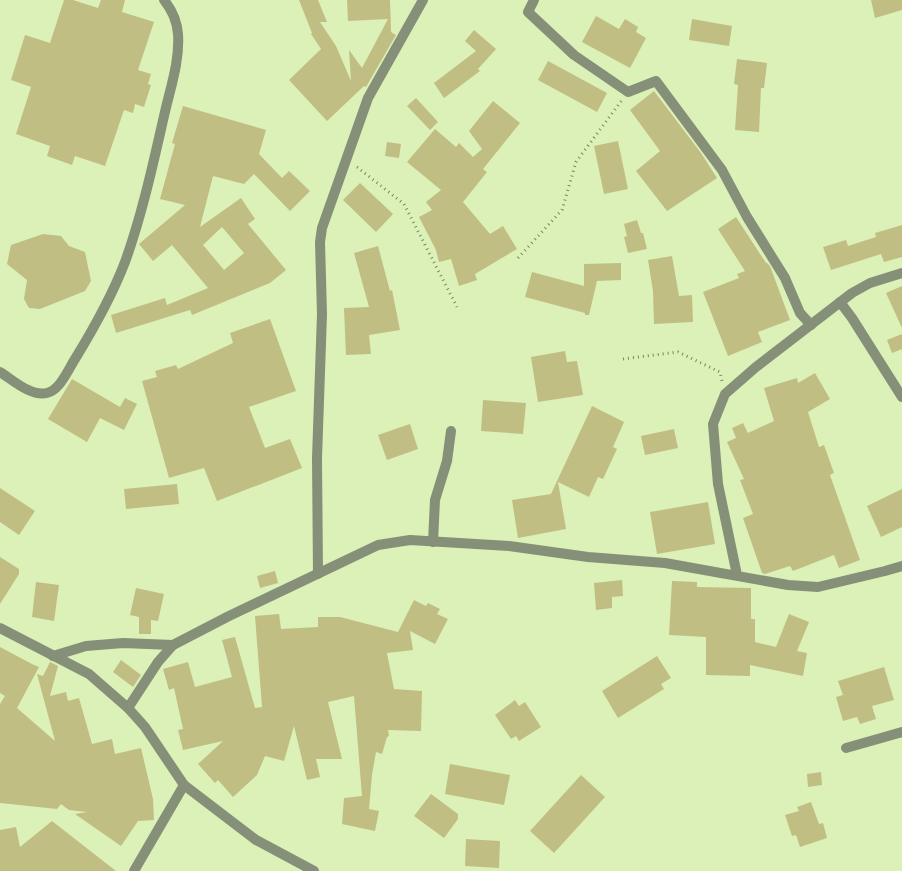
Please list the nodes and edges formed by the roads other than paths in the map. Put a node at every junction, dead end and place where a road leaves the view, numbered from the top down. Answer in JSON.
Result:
{"nodes":[{"id":1,"x":164,"y":0,"type":"edge"},
{"id":2,"x":423,"y":0,"type":"edge"},
{"id":3,"x":534,"y":0,"type":"edge"},
{"id":4,"x":902,"y":273,"type":"edge"},
{"id":5,"x":840,"y":302,"type":"junction"},
{"id":6,"x":811,"y":325,"type":"junction"},
{"id":7,"x":0,"y":372,"type":"edge"},
{"id":8,"x":902,"y":397,"type":"edge"},
{"id":9,"x":451,"y":431,"type":"dead end"},
{"id":10,"x":433,"y":542,"type":"junction"},
{"id":11,"x":902,"y":566,"type":"edge"},
{"id":12,"x":318,"y":574,"type":"junction"},
{"id":13,"x":737,"y":576,"type":"junction"},
{"id":14,"x":0,"y":628,"type":"edge"},
{"id":15,"x":173,"y":645,"type":"junction"},
{"id":16,"x":53,"y":656,"type":"junction"},
{"id":17,"x":128,"y":708,"type":"junction"},
{"id":18,"x":902,"y":732,"type":"edge"},
{"id":19,"x":846,"y":748,"type":"dead end"},
{"id":20,"x":184,"y":785,"type":"junction"},
{"id":21,"x":134,"y":871,"type":"edge"},
{"id":22,"x":314,"y":871,"type":"edge"}],
"edges":[{"from":1,"to":7,"type":"street"},
{"from":2,"to":12,"type":"street"},
{"from":3,"to":6,"type":"street"},
{"from":4,"to":5,"type":"street"},
{"from":5,"to":6,"type":"street"},
{"from":5,"to":8,"type":"street"},
{"from":6,"to":13,"type":"street"},
{"from":9,"to":10,"type":"street"},
{"from":10,"to":12,"type":"street"},
{"from":10,"to":13,"type":"street"},
{"from":11,"to":13,"type":"street"},
{"from":12,"to":15,"type":"street"},
{"from":14,"to":16,"type":"street"},
{"from":15,"to":16,"type":"street"},
{"from":15,"to":17,"type":"street"},
{"from":16,"to":17,"type":"street"},
{"from":17,"to":20,"type":"street"},
{"from":18,"to":19,"type":"street"},
{"from":20,"to":21,"type":"street"},
{"from":20,"to":22,"type":"street"}]}
